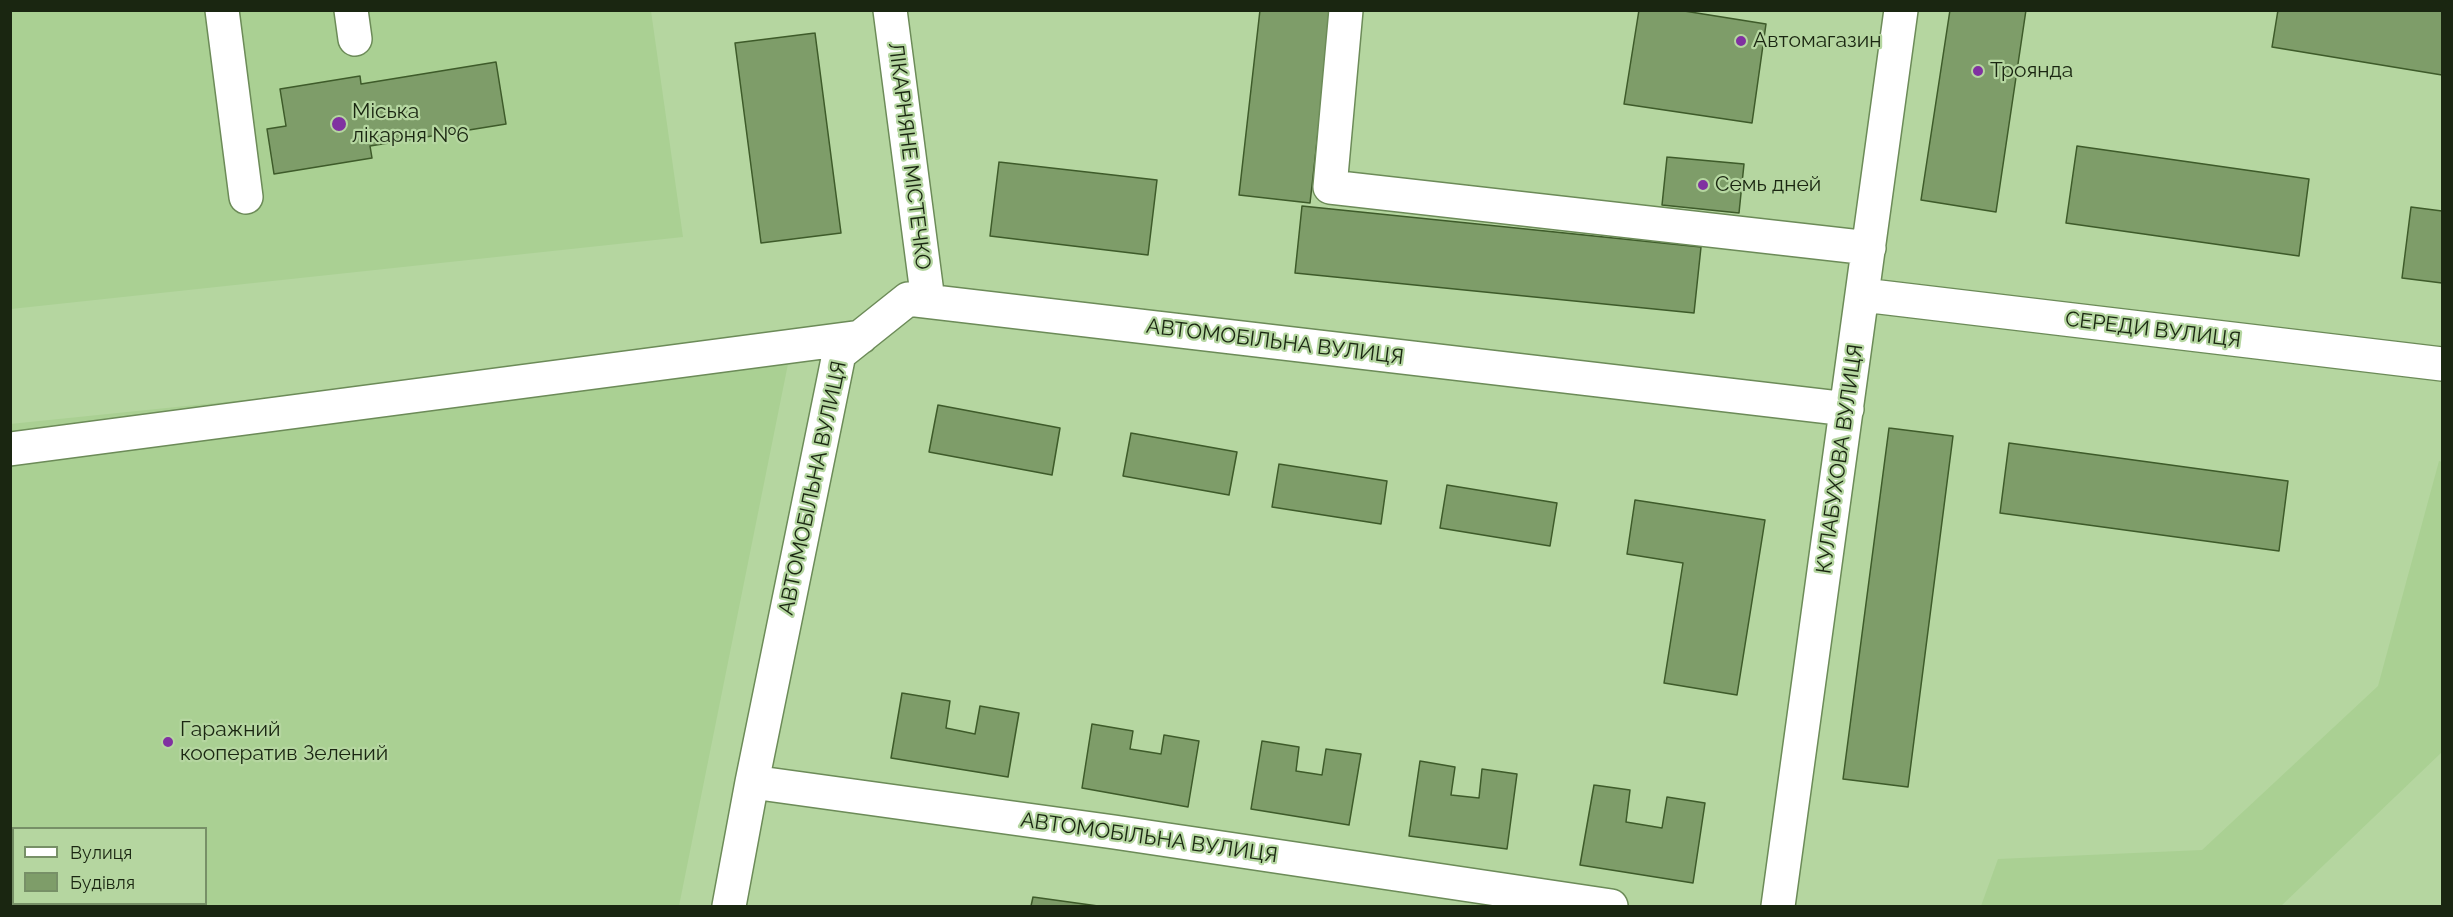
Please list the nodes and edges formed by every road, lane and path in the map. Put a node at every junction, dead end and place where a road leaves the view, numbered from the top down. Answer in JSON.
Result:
{"nodes":[{"id":1,"x":222,"y":10,"type":"edge"},
{"id":2,"x":890,"y":10,"type":"edge"},
{"id":3,"x":1346,"y":10,"type":"edge"},
{"id":4,"x":1901,"y":10,"type":"edge"},
{"id":5,"x":246,"y":197,"type":"dead end"},
{"id":6,"x":1869,"y":248,"type":"junction"},
{"id":7,"x":1863,"y":295,"type":"junction"},
{"id":8,"x":928,"y":301,"type":"junction"},
{"id":9,"x":861,"y":337,"type":"junction"},
{"id":10,"x":2442,"y":364,"type":"edge"},
{"id":11,"x":1847,"y":409,"type":"junction"},
{"id":12,"x":10,"y":449,"type":"edge"},
{"id":13,"x":752,"y":782,"type":"junction"},
{"id":14,"x":729,"y":906,"type":"edge"},
{"id":15,"x":1611,"y":906,"type":"edge"},
{"id":16,"x":1778,"y":906,"type":"edge"}],
"edges":[{"from":1,"to":5,"type":"street"},
{"from":2,"to":8,"type":"street","name":"ЛІКАРНЯНЕ МІСТЕЧКО"},
{"from":3,"to":6,"type":"street"},
{"from":4,"to":6,"type":"street","name":"КУЛАБУХОВА ВУЛИЦЯ"},
{"from":6,"to":7,"type":"street","name":"КУЛАБУХОВА ВУЛИЦЯ"},
{"from":7,"to":10,"type":"street","name":"СЕРЕДИ ВУЛИЦЯ"},
{"from":7,"to":11,"type":"street","name":"КУЛАБУХОВА ВУЛИЦЯ"},
{"from":8,"to":9,"type":"street","name":"АВТОМОБІЛЬНА ВУЛИЦЯ"},
{"from":8,"to":11,"type":"street","name":"АВТОМОБІЛЬНА ВУЛИЦЯ"},
{"from":9,"to":12,"type":"street"},
{"from":9,"to":13,"type":"street","name":"АВТОМОБІЛЬНА ВУЛИЦЯ"},
{"from":11,"to":16,"type":"street","name":"КУЛАБУХОВА ВУЛИЦЯ"},
{"from":13,"to":14,"type":"street"},
{"from":13,"to":15,"type":"street","name":"АВТОМОБІЛЬНА ВУЛИЦЯ"}]}
